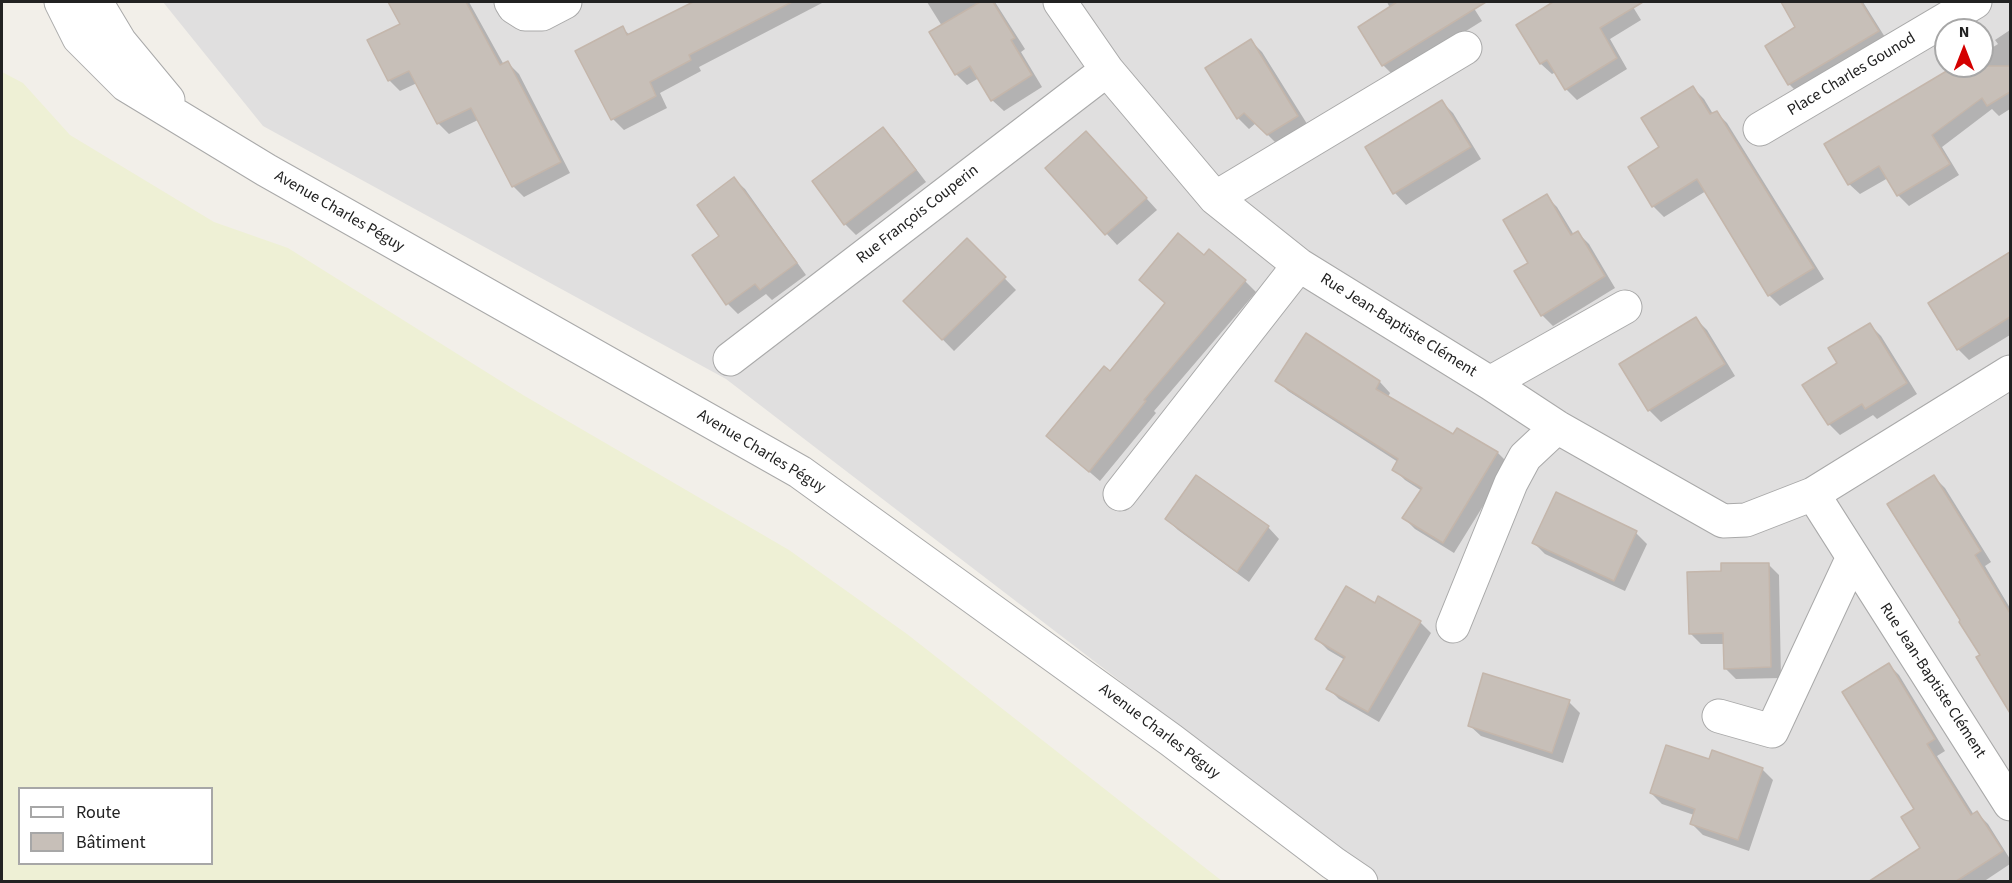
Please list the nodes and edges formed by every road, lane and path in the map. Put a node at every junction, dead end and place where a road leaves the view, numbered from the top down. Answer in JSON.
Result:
{"nodes":[{"id":1,"x":61,"y":2,"type":"edge"},
{"id":2,"x":96,"y":2,"type":"edge"},
{"id":3,"x":511,"y":2,"type":"edge"},
{"id":4,"x":565,"y":2,"type":"edge"},
{"id":5,"x":1060,"y":2,"type":"edge"},
{"id":6,"x":1975,"y":2,"type":"edge"},
{"id":7,"x":1465,"y":48,"type":"dead end"},
{"id":8,"x":1107,"y":70,"type":"junction"},
{"id":9,"x":184,"y":120,"type":"junction"},
{"id":10,"x":1760,"y":129,"type":"dead end"},
{"id":11,"x":1215,"y":198,"type":"junction"},
{"id":12,"x":1299,"y":265,"type":"junction"},
{"id":13,"x":1625,"y":307,"type":"dead end"},
{"id":14,"x":730,"y":359,"type":"dead end"},
{"id":15,"x":2010,"y":372,"type":"edge"},
{"id":16,"x":1490,"y":383,"type":"junction"},
{"id":17,"x":1557,"y":427,"type":"junction"},
{"id":18,"x":1120,"y":494,"type":"dead end"},
{"id":19,"x":1813,"y":494,"type":"junction"},
{"id":20,"x":1852,"y":557,"type":"junction"},
{"id":21,"x":1453,"y":626,"type":"dead end"},
{"id":22,"x":1719,"y":716,"type":"dead end"},
{"id":23,"x":2010,"y":804,"type":"edge"},
{"id":24,"x":1361,"y":882,"type":"edge"}],
"edges":[{"from":1,"to":9,"type":"street","name":"Avenue Charles Péguy"},
{"from":2,"to":9,"type":"street","name":"Avenue Charles Péguy"},
{"from":3,"to":4,"type":"street"},
{"from":5,"to":8,"type":"street","name":"Rue Jean-Baptiste Clément"},
{"from":6,"to":10,"type":"street","name":"Place Charles Gounod"},
{"from":7,"to":11,"type":"street"},
{"from":8,"to":11,"type":"street","name":"Rue Jean-Baptiste Clément"},
{"from":8,"to":14,"type":"street","name":"Rue François Couperin"},
{"from":9,"to":24,"type":"street","name":"Avenue Charles Péguy"},
{"from":11,"to":12,"type":"street","name":"Rue Jean-Baptiste Clément"},
{"from":12,"to":16,"type":"street","name":"Rue Jean-Baptiste Clément"},
{"from":12,"to":18,"type":"street"},
{"from":13,"to":16,"type":"street"},
{"from":15,"to":19,"type":"street","name":"Rue Jean-Baptiste Clément"},
{"from":16,"to":17,"type":"street","name":"Rue Jean-Baptiste Clément"},
{"from":17,"to":19,"type":"street","name":"Rue Jean-Baptiste Clément"},
{"from":17,"to":21,"type":"street"},
{"from":19,"to":20,"type":"street","name":"Rue Jean-Baptiste Clément"},
{"from":20,"to":22,"type":"street"},
{"from":20,"to":23,"type":"street","name":"Rue Jean-Baptiste Clément"}]}
